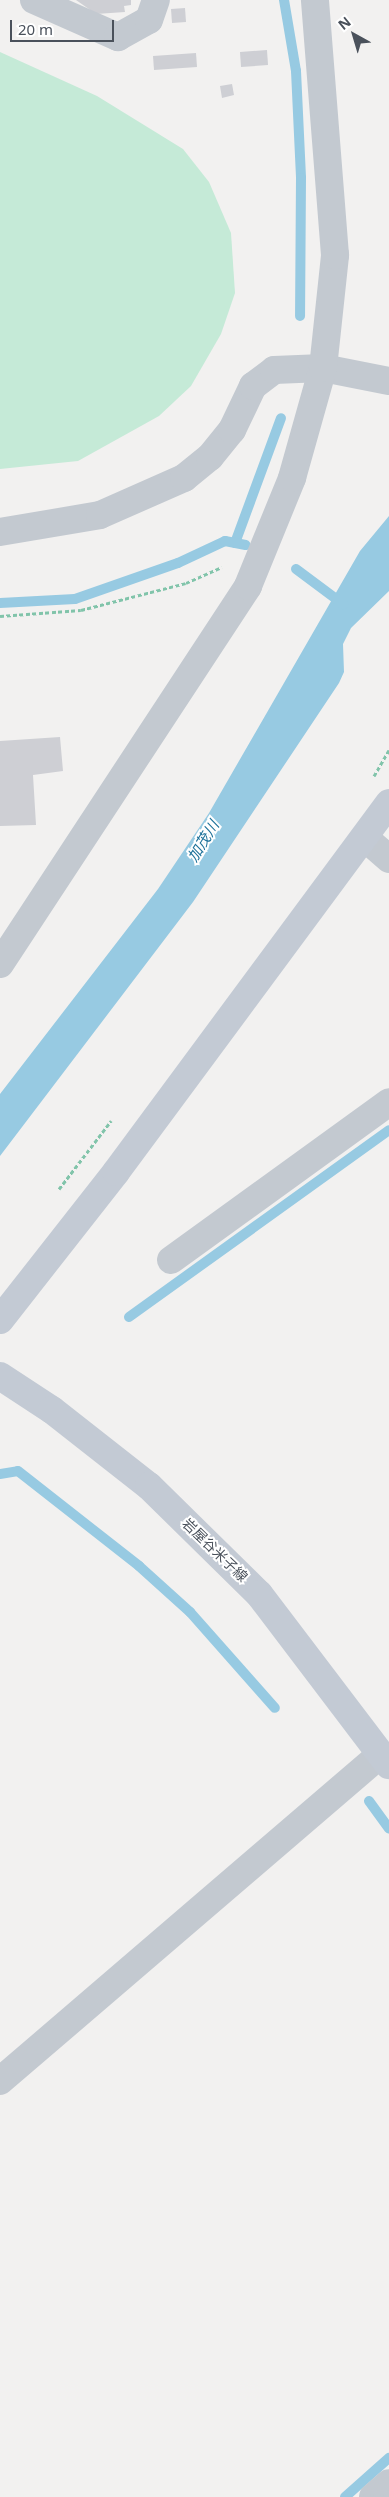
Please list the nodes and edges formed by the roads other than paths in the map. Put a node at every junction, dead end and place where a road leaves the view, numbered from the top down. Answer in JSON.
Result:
{"nodes":[{"id":1,"x":34,"y":0,"type":"edge"},
{"id":2,"x":156,"y":0,"type":"edge"},
{"id":3,"x":315,"y":0,"type":"edge"},
{"id":4,"x":323,"y":368,"type":"junction"},
{"id":5,"x":389,"y":381,"type":"edge"},
{"id":6,"x":0,"y":532,"type":"edge"},
{"id":7,"x":389,"y":803,"type":"edge"},
{"id":8,"x":366,"y":838,"type":"junction"},
{"id":9,"x":389,"y":859,"type":"edge"},
{"id":10,"x":0,"y":964,"type":"edge"},
{"id":11,"x":389,"y":1102,"type":"edge"},
{"id":12,"x":171,"y":1260,"type":"dead end"},
{"id":13,"x":0,"y":1320,"type":"edge"},
{"id":14,"x":0,"y":1376,"type":"edge"},
{"id":15,"x":385,"y":1759,"type":"edge"},
{"id":16,"x":0,"y":2081,"type":"edge"},
{"id":17,"x":389,"y":2483,"type":"edge"},
{"id":18,"x":373,"y":2497,"type":"edge"}],
"edges":[{"from":1,"to":2,"type":"street"},
{"from":3,"to":4,"type":"street"},
{"from":4,"to":5,"type":"street"},
{"from":4,"to":6,"type":"street"},
{"from":4,"to":10,"type":"street"},
{"from":7,"to":8,"type":"street"},
{"from":8,"to":9,"type":"street"},
{"from":8,"to":13,"type":"street"},
{"from":11,"to":12,"type":"street"},
{"from":14,"to":15,"type":"street","name":"岩屋谷米子線"},
{"from":15,"to":16,"type":"street"},
{"from":17,"to":18,"type":"street"}]}
